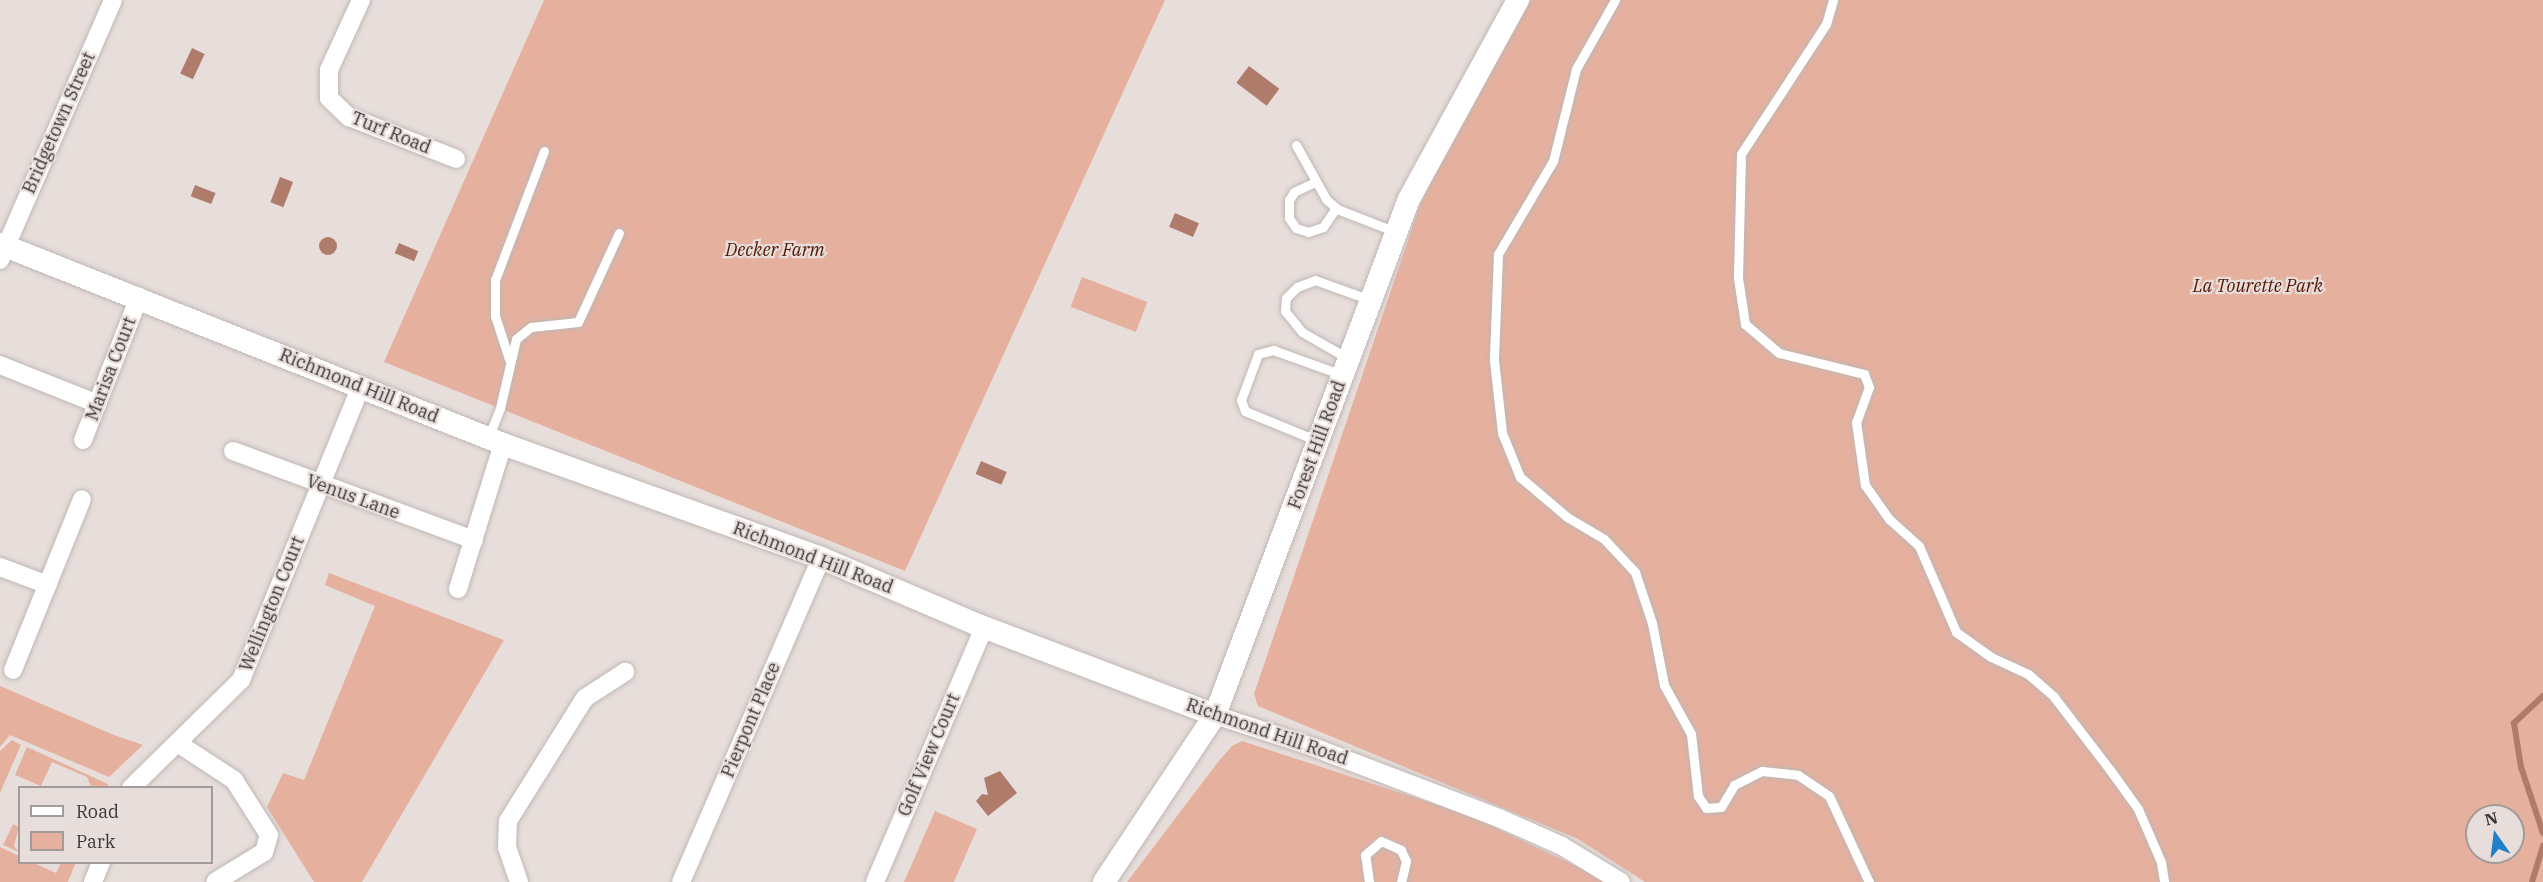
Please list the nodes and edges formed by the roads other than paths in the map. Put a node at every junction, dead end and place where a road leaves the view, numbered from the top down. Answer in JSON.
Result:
{"nodes":[{"id":1,"x":113,"y":0,"type":"edge"},
{"id":2,"x":361,"y":0,"type":"edge"},
{"id":3,"x":1518,"y":0,"type":"edge"},
{"id":4,"x":1614,"y":0,"type":"edge"},
{"id":5,"x":1833,"y":0,"type":"edge"},
{"id":6,"x":1296,"y":145,"type":"dead end"},
{"id":7,"x":544,"y":151,"type":"dead end"},
{"id":8,"x":456,"y":159,"type":"dead end"},
{"id":9,"x":1315,"y":182,"type":"junction"},
{"id":10,"x":1336,"y":208,"type":"junction"},
{"id":11,"x":1396,"y":232,"type":"junction"},
{"id":12,"x":619,"y":233,"type":"dead end"},
{"id":13,"x":2,"y":250,"type":"edge"},
{"id":14,"x":139,"y":297,"type":"junction"},
{"id":15,"x":1371,"y":300,"type":"junction"},
{"id":16,"x":509,"y":359,"type":"junction"},
{"id":17,"x":0,"y":365,"type":"edge"},
{"id":18,"x":1346,"y":367,"type":"junction"},
{"id":19,"x":361,"y":386,"type":"junction"},
{"id":20,"x":98,"y":404,"type":"junction"},
{"id":21,"x":83,"y":440,"type":"dead end"},
{"id":22,"x":496,"y":441,"type":"junction"},
{"id":23,"x":1318,"y":441,"type":"junction"},
{"id":24,"x":233,"y":451,"type":"dead end"},
{"id":25,"x":320,"y":486,"type":"junction"},
{"id":26,"x":82,"y":499,"type":"dead end"},
{"id":27,"x":474,"y":540,"type":"junction"},
{"id":28,"x":821,"y":558,"type":"junction"},
{"id":29,"x":0,"y":567,"type":"edge"},
{"id":30,"x":48,"y":585,"type":"junction"},
{"id":31,"x":458,"y":589,"type":"dead end"},
{"id":32,"x":984,"y":628,"type":"junction"},
{"id":33,"x":13,"y":670,"type":"dead end"},
{"id":34,"x":625,"y":672,"type":"dead end"},
{"id":35,"x":1215,"y":715,"type":"junction"},
{"id":36,"x":179,"y":744,"type":"junction"},
{"id":37,"x":133,"y":786,"type":"edge"},
{"id":38,"x":100,"y":864,"type":"edge"},
{"id":39,"x":93,"y":882,"type":"edge"},
{"id":40,"x":215,"y":882,"type":"edge"},
{"id":41,"x":519,"y":882,"type":"edge"},
{"id":42,"x":681,"y":882,"type":"edge"},
{"id":43,"x":875,"y":882,"type":"edge"},
{"id":44,"x":1104,"y":882,"type":"edge"},
{"id":45,"x":1369,"y":882,"type":"edge"},
{"id":46,"x":1401,"y":882,"type":"edge"},
{"id":47,"x":1622,"y":882,"type":"edge"},
{"id":48,"x":1869,"y":882,"type":"edge"},
{"id":49,"x":2164,"y":882,"type":"edge"}],
"edges":[{"from":1,"to":13,"type":"street","name":"Bridgetown Street"},
{"from":2,"to":8,"type":"street","name":"Turf Road"},
{"from":3,"to":11,"type":"street","name":"Forest Hill Road"},
{"from":4,"to":48,"type":"lane"},
{"from":5,"to":49,"type":"lane"},
{"from":6,"to":9,"type":"lane"},
{"from":7,"to":16,"type":"lane"},
{"from":9,"to":10,"type":"lane"},
{"from":9,"to":10,"type":"lane"},
{"from":10,"to":11,"type":"lane"},
{"from":11,"to":15,"type":"street","name":"Forest Hill Road"},
{"from":12,"to":16,"type":"lane"},
{"from":13,"to":14,"type":"street","name":"Richmond Hill Road"},
{"from":14,"to":19,"type":"street","name":"Richmond Hill Road"},
{"from":14,"to":20,"type":"street","name":"Marisa Court"},
{"from":15,"to":18,"type":"street","name":"Forest Hill Road"},
{"from":15,"to":18,"type":"lane"},
{"from":16,"to":22,"type":"lane"},
{"from":17,"to":20,"type":"street"},
{"from":18,"to":23,"type":"street","name":"Forest Hill Road"},
{"from":18,"to":23,"type":"lane"},
{"from":19,"to":22,"type":"street","name":"Richmond Hill Road"},
{"from":19,"to":25,"type":"street","name":"Wellington Court"},
{"from":20,"to":21,"type":"street","name":"Marisa Court"},
{"from":22,"to":27,"type":"street"},
{"from":22,"to":28,"type":"street","name":"Richmond Hill Road"},
{"from":23,"to":35,"type":"street","name":"Forest Hill Road"},
{"from":24,"to":25,"type":"street","name":"Venus Lane"},
{"from":25,"to":27,"type":"street","name":"Venus Lane"},
{"from":25,"to":36,"type":"street","name":"Wellington Court"},
{"from":26,"to":30,"type":"street"},
{"from":27,"to":31,"type":"street"},
{"from":28,"to":32,"type":"street","name":"Richmond Hill Road"},
{"from":28,"to":42,"type":"street","name":"Pierpont Place"},
{"from":29,"to":30,"type":"street"},
{"from":30,"to":33,"type":"street"},
{"from":32,"to":35,"type":"street","name":"Richmond Hill Road"},
{"from":32,"to":43,"type":"street","name":"Golf View Court"},
{"from":34,"to":41,"type":"street"},
{"from":35,"to":44,"type":"street","name":"Forest Hill Road"},
{"from":35,"to":47,"type":"street","name":"Richmond Hill Road"},
{"from":36,"to":37,"type":"street","name":"Wellington Court"},
{"from":36,"to":40,"type":"street"},
{"from":38,"to":39,"type":"street"},
{"from":45,"to":46,"type":"lane"}]}
